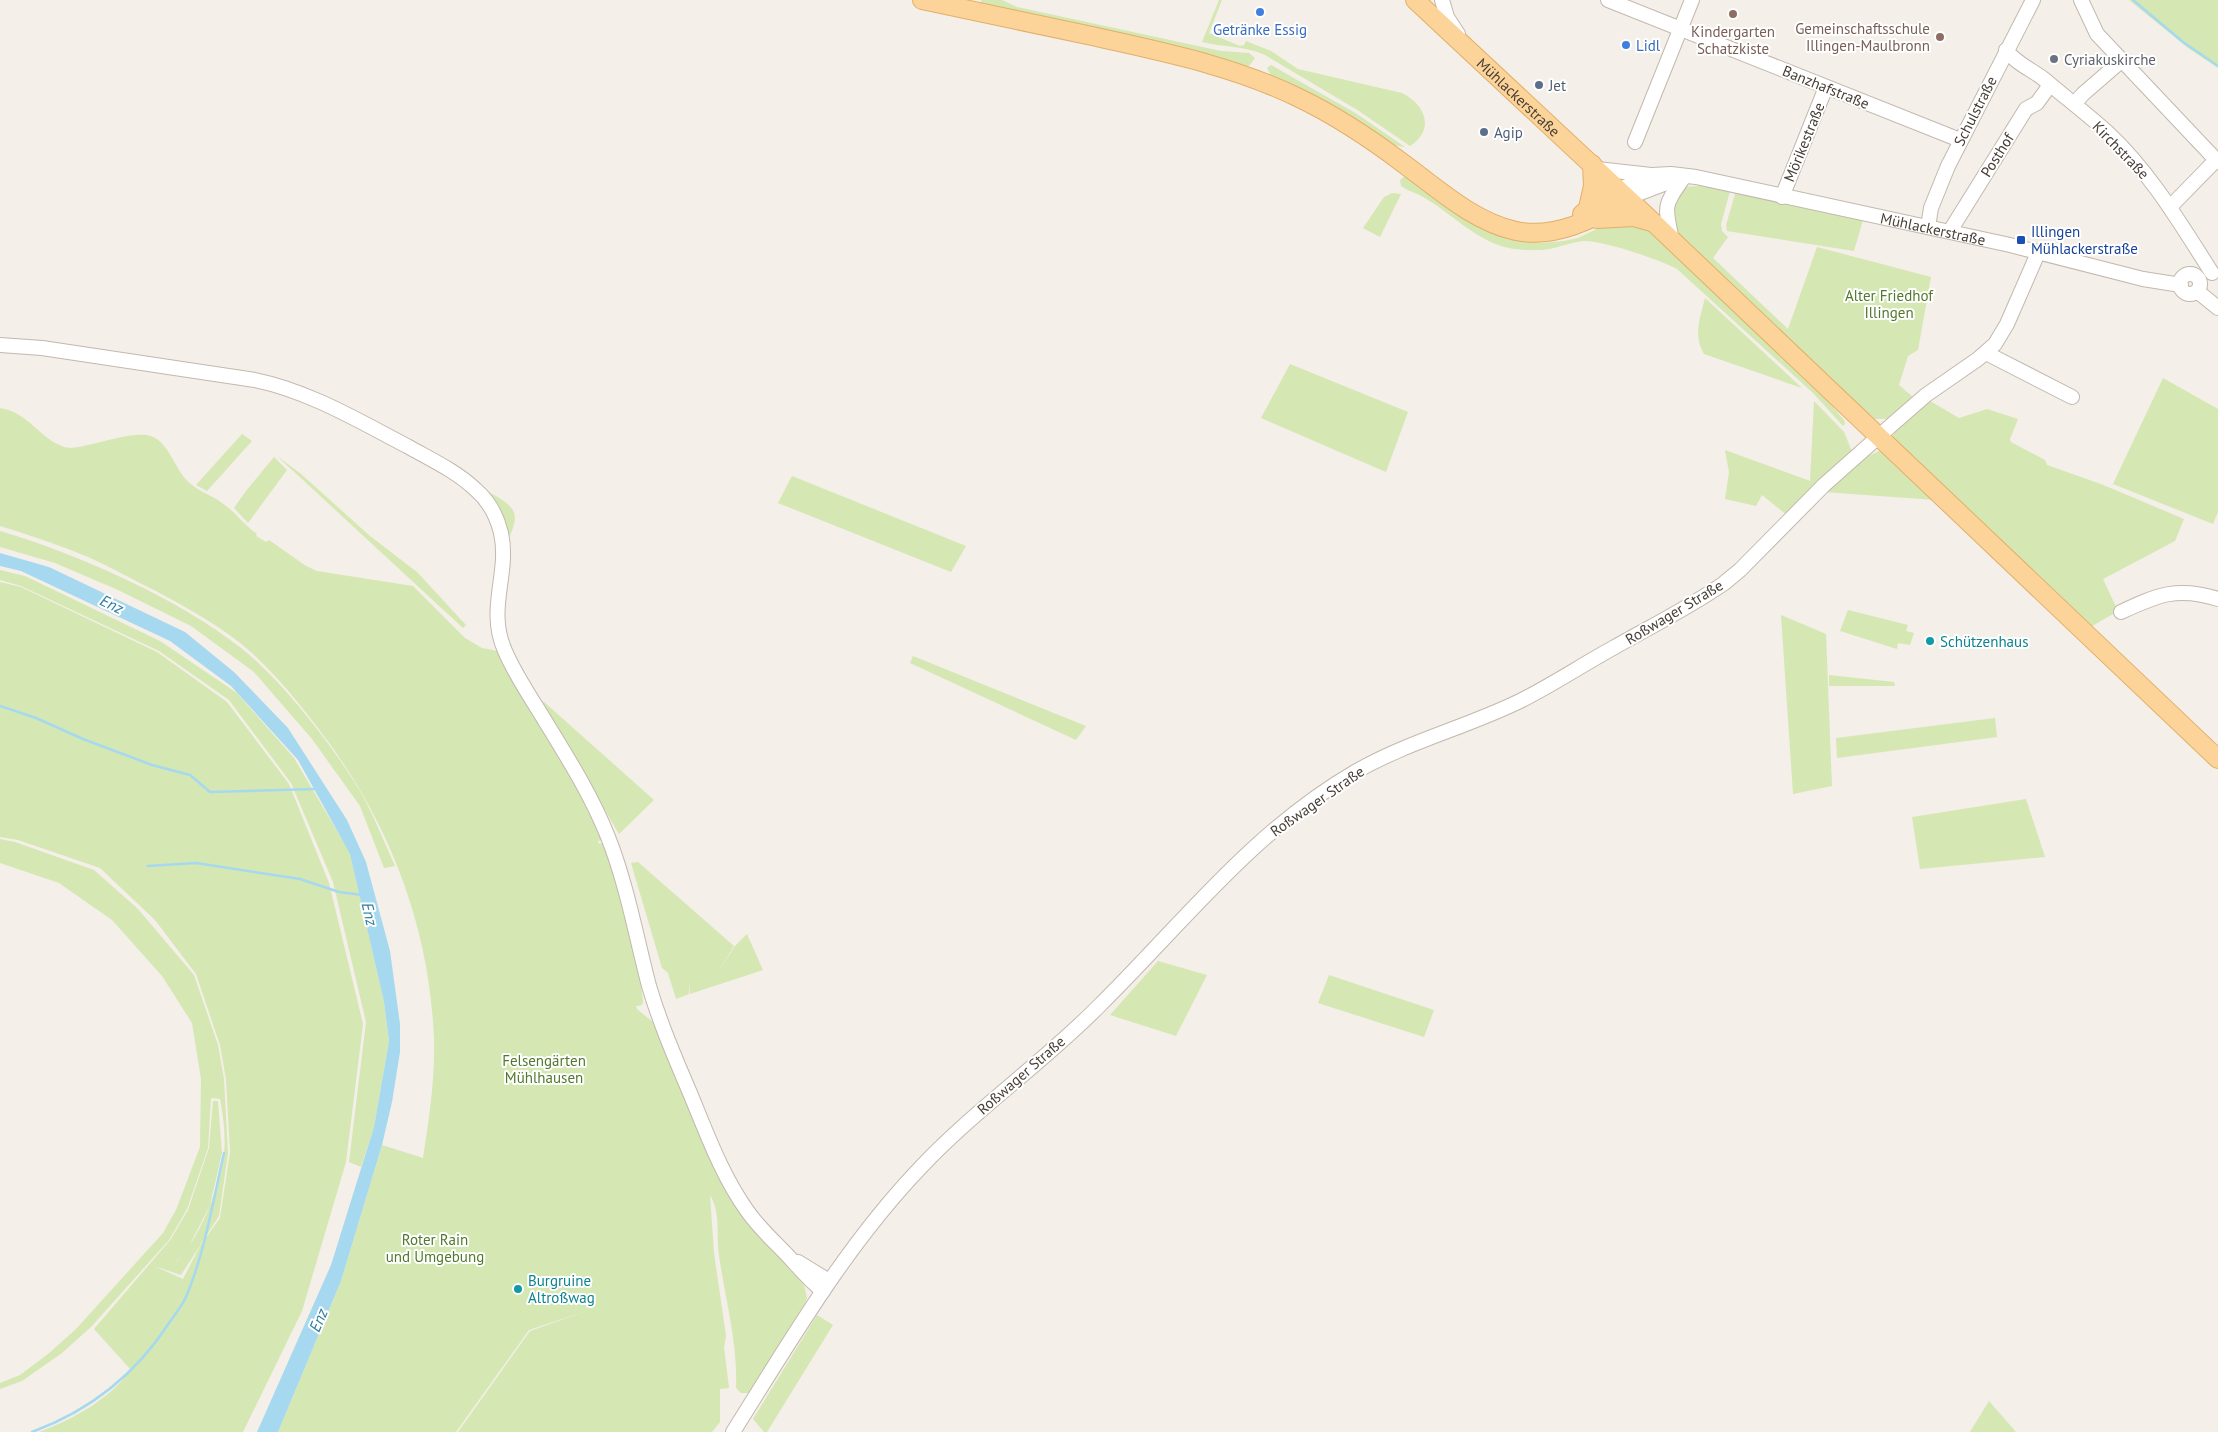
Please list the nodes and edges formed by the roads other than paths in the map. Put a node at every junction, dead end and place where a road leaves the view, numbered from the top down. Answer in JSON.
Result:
{"nodes":[{"id":1,"x":922,"y":0,"type":"edge"},
{"id":2,"x":1442,"y":0,"type":"edge"},
{"id":3,"x":1608,"y":0,"type":"edge"},
{"id":4,"x":1692,"y":0,"type":"edge"},
{"id":5,"x":2033,"y":0,"type":"edge"},
{"id":6,"x":2081,"y":0,"type":"edge"},
{"id":7,"x":1421,"y":2,"type":"edge"},
{"id":8,"x":1680,"y":29,"type":"junction"},
{"id":9,"x":1467,"y":47,"type":"junction"},
{"id":10,"x":2006,"y":50,"type":"junction"},
{"id":11,"x":2121,"y":61,"type":"junction"},
{"id":12,"x":2050,"y":85,"type":"junction"},
{"id":13,"x":1826,"y":87,"type":"junction"},
{"id":14,"x":2074,"y":104,"type":"junction"},
{"id":15,"x":1960,"y":140,"type":"junction"},
{"id":16,"x":1635,"y":142,"type":"dead end"},
{"id":17,"x":2217,"y":161,"type":"edge"},
{"id":18,"x":1594,"y":167,"type":"junction"},
{"id":19,"x":1652,"y":175,"type":"junction"},
{"id":20,"x":1684,"y":177,"type":"junction"},
{"id":21,"x":1622,"y":194,"type":"junction"},
{"id":22,"x":1782,"y":197,"type":"junction"},
{"id":23,"x":2170,"y":207,"type":"junction"},
{"id":24,"x":1583,"y":217,"type":"junction"},
{"id":25,"x":1653,"y":222,"type":"junction"},
{"id":26,"x":1928,"y":227,"type":"junction"},
{"id":27,"x":1950,"y":232,"type":"junction"},
{"id":28,"x":1672,"y":240,"type":"junction"},
{"id":29,"x":2038,"y":253,"type":"junction"},
{"id":30,"x":2212,"y":268,"type":"edge"},
{"id":31,"x":2198,"y":285,"type":"junction"},
{"id":32,"x":2218,"y":308,"type":"edge"},
{"id":33,"x":0,"y":345,"type":"edge"},
{"id":34,"x":1986,"y":353,"type":"junction"},
{"id":35,"x":2072,"y":397,"type":"dead end"},
{"id":36,"x":1878,"y":438,"type":"junction"},
{"id":37,"x":2218,"y":599,"type":"edge"},
{"id":38,"x":2121,"y":612,"type":"dead end"},
{"id":39,"x":2218,"y":759,"type":"edge"},
{"id":40,"x":826,"y":1286,"type":"junction"},
{"id":41,"x":733,"y":1432,"type":"edge"}],
"edges":[{"from":1,"to":24,"type":"main road"},
{"from":2,"to":9,"type":"street"},
{"from":3,"to":8,"type":"street","name":"Banzhafstraße"},
{"from":4,"to":8,"type":"street"},
{"from":5,"to":10,"type":"street","name":"Schulstraße"},
{"from":6,"to":11,"type":"street"},
{"from":7,"to":9,"type":"main road","name":"Mühlackerstraße"},
{"from":8,"to":13,"type":"street","name":"Banzhafstraße"},
{"from":8,"to":16,"type":"street"},
{"from":9,"to":18,"type":"main road","name":"Mühlackerstraße"},
{"from":10,"to":12,"type":"street","name":"Kirchstraße"},
{"from":10,"to":15,"type":"street","name":"Schulstraße"},
{"from":11,"to":14,"type":"street"},
{"from":11,"to":17,"type":"street"},
{"from":12,"to":14,"type":"street","name":"Kirchstraße"},
{"from":12,"to":27,"type":"street","name":"Posthof"},
{"from":13,"to":15,"type":"street","name":"Banzhafstraße"},
{"from":13,"to":22,"type":"street","name":"Mörikestraße"},
{"from":14,"to":23,"type":"street","name":"Kirchstraße"},
{"from":15,"to":26,"type":"street","name":"Schulstraße"},
{"from":17,"to":23,"type":"street"},
{"from":18,"to":19,"type":"street"},
{"from":18,"to":21,"type":"main road","name":"Mühlackerstraße"},
{"from":18,"to":24,"type":"main road"},
{"from":19,"to":20,"type":"street","name":"Mühlackerstraße"},
{"from":19,"to":21,"type":"street","name":"Mühlackerstraße"},
{"from":20,"to":21,"type":"street","name":"Mühlackerstraße"},
{"from":20,"to":22,"type":"street","name":"Mühlackerstraße"},
{"from":20,"to":28,"type":"street"},
{"from":21,"to":24,"type":"main road"},
{"from":21,"to":25,"type":"main road"},
{"from":22,"to":26,"type":"street","name":"Mühlackerstraße"},
{"from":23,"to":30,"type":"street","name":"Kirchstraße"},
{"from":24,"to":25,"type":"main road"},
{"from":25,"to":28,"type":"main road"},
{"from":26,"to":27,"type":"street","name":"Mühlackerstraße"},
{"from":27,"to":29,"type":"street","name":"Mühlackerstraße"},
{"from":28,"to":36,"type":"main road"},
{"from":29,"to":31,"type":"street","name":"Mühlackerstraße"},
{"from":29,"to":34,"type":"street","name":"Roßwager Straße"},
{"from":30,"to":31,"type":"street"},
{"from":31,"to":32,"type":"street"},
{"from":33,"to":40,"type":"street"},
{"from":34,"to":35,"type":"street"},
{"from":34,"to":36,"type":"street","name":"Roßwager Straße"},
{"from":36,"to":39,"type":"main road"},
{"from":36,"to":40,"type":"street","name":"Roßwager Straße"},
{"from":37,"to":38,"type":"street"},
{"from":40,"to":41,"type":"street","name":"Roßwager Straße"}]}
